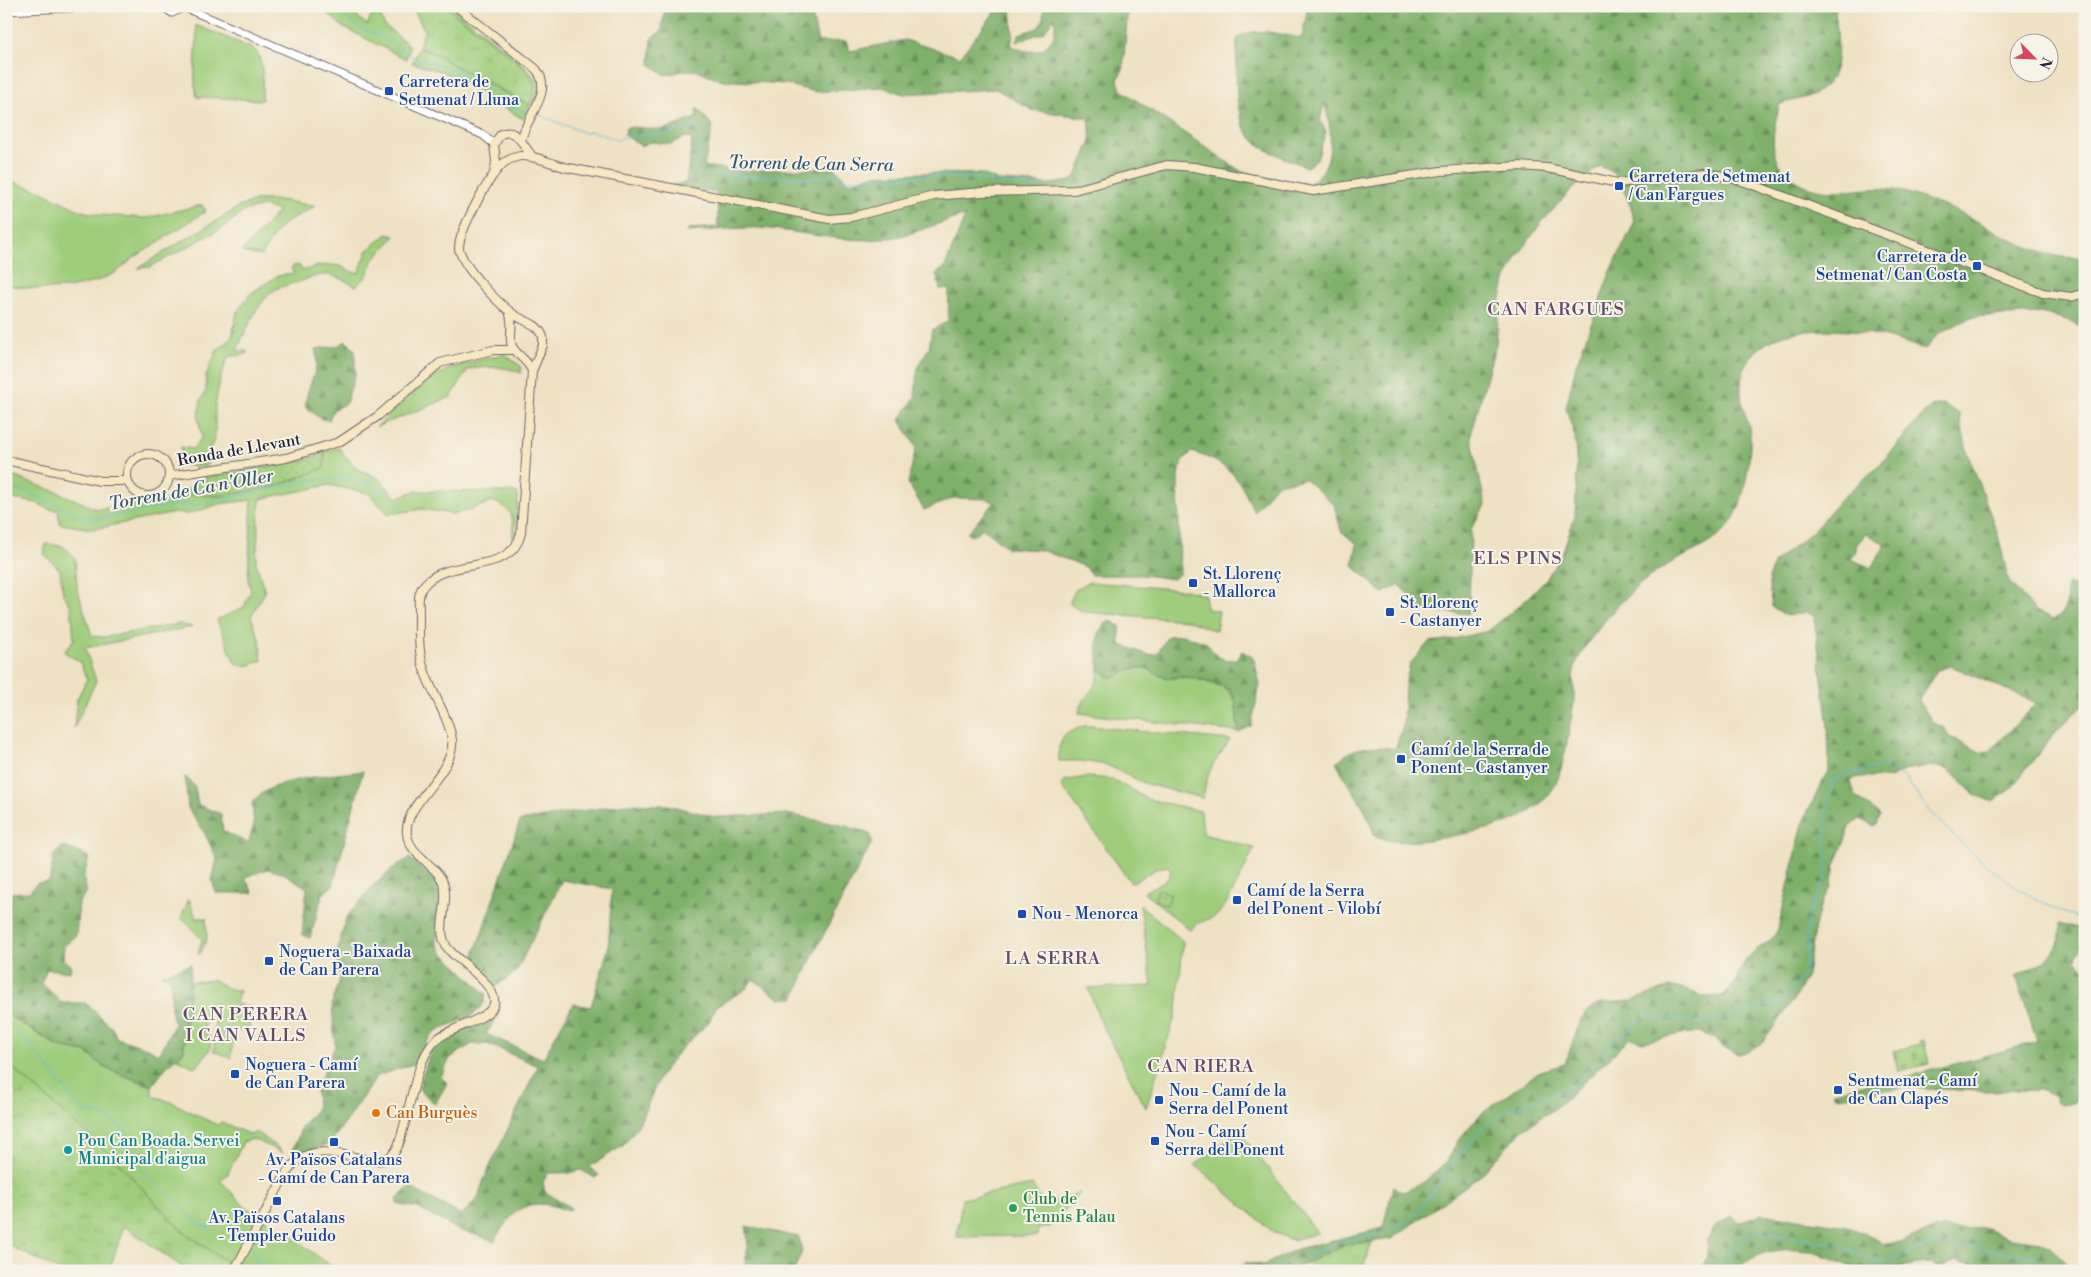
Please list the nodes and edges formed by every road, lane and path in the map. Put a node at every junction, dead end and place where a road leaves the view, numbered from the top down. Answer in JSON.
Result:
{"nodes":[{"id":1,"x":107,"y":6,"type":"edge"},
{"id":2,"x":163,"y":6,"type":"edge"},
{"id":3,"x":456,"y":6,"type":"edge"},
{"id":4,"x":180,"y":7,"type":"edge"},
{"id":5,"x":6,"y":11,"type":"edge"},
{"id":6,"x":528,"y":119,"type":"junction"},
{"id":7,"x":512,"y":132,"type":"junction"},
{"id":8,"x":483,"y":134,"type":"junction"},
{"id":9,"x":501,"y":134,"type":"junction"},
{"id":10,"x":522,"y":143,"type":"junction"},
{"id":11,"x":494,"y":144,"type":"junction"},
{"id":12,"x":496,"y":153,"type":"junction"},
{"id":13,"x":517,"y":156,"type":"junction"},
{"id":14,"x":533,"y":157,"type":"junction"},
{"id":15,"x":509,"y":160,"type":"junction"},
{"id":16,"x":493,"y":176,"type":"junction"},
{"id":17,"x":2085,"y":293,"type":"edge"},
{"id":18,"x":509,"y":311,"type":"junction"},
{"id":19,"x":527,"y":323,"type":"junction"},
{"id":20,"x":512,"y":335,"type":"junction"},
{"id":21,"x":492,"y":350,"type":"junction"},
{"id":22,"x":539,"y":350,"type":"junction"},
{"id":23,"x":518,"y":352,"type":"junction"},
{"id":24,"x":532,"y":370,"type":"junction"},
{"id":25,"x":6,"y":460,"type":"edge"},
{"id":26,"x":169,"y":476,"type":"junction"},
{"id":27,"x":128,"y":481,"type":"junction"},
{"id":28,"x":234,"y":1271,"type":"edge"}],
"edges":[{"from":1,"to":5,"type":"street"},
{"from":2,"to":4,"type":"street"},
{"from":3,"to":6,"type":"main road"},
{"from":4,"to":8,"type":"street"},
{"from":6,"to":7,"type":"main road"},
{"from":6,"to":10,"type":"main road"},
{"from":7,"to":9,"type":"main road"},
{"from":7,"to":10,"type":"main road"},
{"from":8,"to":9,"type":"street"},
{"from":8,"to":11,"type":"street"},
{"from":9,"to":11,"type":"main road"},
{"from":10,"to":13,"type":"main road"},
{"from":10,"to":14,"type":"main road"},
{"from":11,"to":12,"type":"main road"},
{"from":12,"to":15,"type":"main road"},
{"from":12,"to":16,"type":"main road"},
{"from":13,"to":14,"type":"main road"},
{"from":13,"to":15,"type":"main road"},
{"from":14,"to":17,"type":"main road"},
{"from":15,"to":16,"type":"main road"},
{"from":16,"to":18,"type":"main road"},
{"from":18,"to":19,"type":"main road"},
{"from":18,"to":20,"type":"main road"},
{"from":19,"to":20,"type":"main road"},
{"from":19,"to":22,"type":"main road"},
{"from":20,"to":21,"type":"main road"},
{"from":20,"to":23,"type":"main road"},
{"from":21,"to":23,"type":"main road"},
{"from":21,"to":26,"type":"main road","name":"Ronda de Llevant"},
{"from":22,"to":23,"type":"main road"},
{"from":22,"to":24,"type":"main road"},
{"from":23,"to":24,"type":"main road"},
{"from":24,"to":28,"type":"main road"},
{"from":25,"to":27,"type":"main road"},
{"from":26,"to":27,"type":"main road"},
{"from":26,"to":27,"type":"main road"}]}
